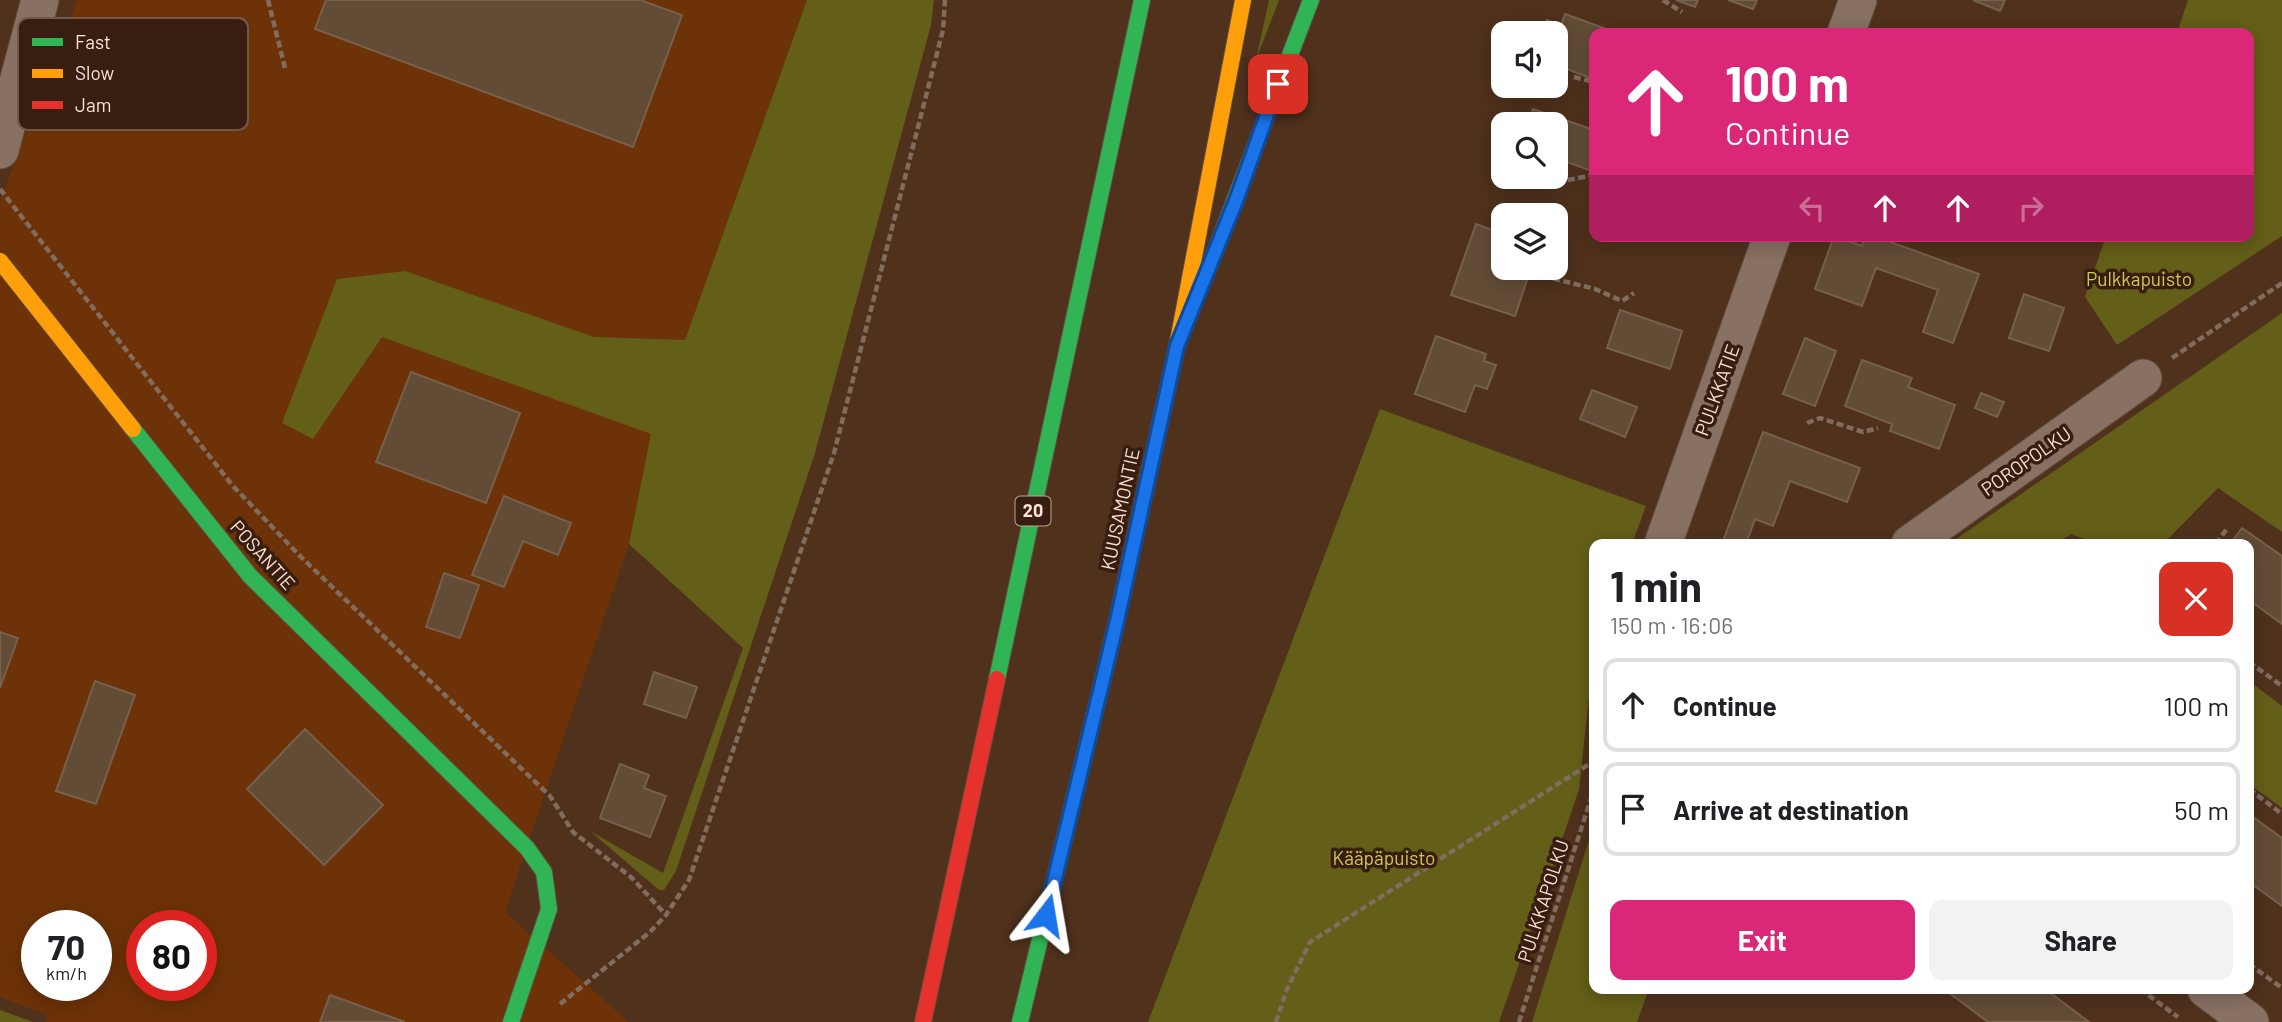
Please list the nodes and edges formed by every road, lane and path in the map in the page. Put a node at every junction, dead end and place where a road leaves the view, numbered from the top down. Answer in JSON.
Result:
{"nodes":[{"id":1,"x":40,"y":0,"type":"edge"},
{"id":2,"x":268,"y":0,"type":"edge"},
{"id":3,"x":945,"y":0,"type":"edge"},
{"id":4,"x":1128,"y":0,"type":"edge"},
{"id":5,"x":1142,"y":0,"type":"edge"},
{"id":6,"x":1243,"y":0,"type":"edge"},
{"id":7,"x":1311,"y":0,"type":"edge"},
{"id":8,"x":1663,"y":0,"type":"edge"},
{"id":9,"x":1858,"y":0,"type":"edge"},
{"id":10,"x":1682,"y":12,"type":"dead end"},
{"id":11,"x":35,"y":18,"type":"edge"},
{"id":12,"x":1848,"y":28,"type":"edge"},
{"id":13,"x":285,"y":68,"type":"dead end"},
{"id":14,"x":1574,"y":77,"type":"dead end"},
{"id":15,"x":18,"y":82,"type":"edge"},
{"id":16,"x":1589,"y":82,"type":"edge"},
{"id":17,"x":1117,"y":120,"type":"junction"},
{"id":18,"x":0,"y":150,"type":"edge"},
{"id":19,"x":1589,"y":176,"type":"edge"},
{"id":20,"x":1568,"y":180,"type":"edge"},
{"id":21,"x":0,"y":189,"type":"edge"},
{"id":22,"x":1770,"y":242,"type":"edge"},
{"id":23,"x":0,"y":261,"type":"edge"},
{"id":24,"x":1559,"y":280,"type":"edge"},
{"id":25,"x":2282,"y":283,"type":"edge"},
{"id":26,"x":1634,"y":293,"type":"dead end"},
{"id":27,"x":1177,"y":346,"type":"junction"},
{"id":28,"x":2143,"y":379,"type":"joint"},
{"id":29,"x":1807,"y":423,"type":"dead end"},
{"id":30,"x":1878,"y":428,"type":"dead end"},
{"id":31,"x":2228,"y":527,"type":"dead end"},
{"id":32,"x":1665,"y":539,"type":"edge"},
{"id":33,"x":1917,"y":539,"type":"edge"},
{"id":34,"x":2220,"y":539,"type":"edge"},
{"id":35,"x":2254,"y":666,"type":"edge"},
{"id":36,"x":2282,"y":686,"type":"edge"},
{"id":37,"x":1589,"y":764,"type":"edge"},
{"id":38,"x":2254,"y":793,"type":"edge"},
{"id":39,"x":1589,"y":805,"type":"edge"},
{"id":40,"x":2282,"y":814,"type":"edge"},
{"id":41,"x":666,"y":915,"type":"junction"},
{"id":42,"x":2254,"y":968,"type":"edge"},
{"id":43,"x":2282,"y":988,"type":"edge"},
{"id":44,"x":2147,"y":994,"type":"edge"},
{"id":45,"x":2213,"y":994,"type":"edge"},
{"id":46,"x":551,"y":1010,"type":"dead end"},
{"id":47,"x":511,"y":1022,"type":"edge"},
{"id":48,"x":923,"y":1022,"type":"edge"},
{"id":49,"x":1020,"y":1022,"type":"edge"},
{"id":50,"x":1276,"y":1022,"type":"edge"},
{"id":51,"x":1519,"y":1022,"type":"edge"},
{"id":52,"x":2185,"y":1022,"type":"edge"},
{"id":53,"x":2250,"y":1022,"type":"edge"}],
"edges":[{"from":1,"to":11,"type":"street"},
{"from":2,"to":13,"type":"path"},
{"from":3,"to":41,"type":"path"},
{"from":4,"to":17,"type":"main road"},
{"from":5,"to":17,"type":"main road","number":"20"},
{"from":6,"to":27,"type":"main road","name":"KUUSAMONTIE"},
{"from":7,"to":27,"type":"main road"},
{"from":8,"to":10,"type":"path"},
{"from":9,"to":12,"type":"street"},
{"from":14,"to":16,"type":"path"},
{"from":15,"to":18,"type":"street"},
{"from":17,"to":48,"type":"main road","number":"20"},
{"from":19,"to":20,"type":"path"},
{"from":21,"to":41,"type":"path"},
{"from":22,"to":32,"type":"street","name":"PULKKATIE"},
{"from":23,"to":47,"type":"main road","name":"POSANTIE"},
{"from":24,"to":26,"type":"path"},
{"from":25,"to":28,"type":"path"},
{"from":27,"to":49,"type":"main road","name":"KUUSAMONTIE"},
{"from":28,"to":33,"type":"street","name":"POROPOLKU"},
{"from":29,"to":30,"type":"path"},
{"from":31,"to":34,"type":"path"},
{"from":35,"to":36,"type":"path"},
{"from":37,"to":50,"type":"path"},
{"from":38,"to":40,"type":"path"},
{"from":39,"to":51,"type":"path","name":"PULKKAPOLKU"},
{"from":41,"to":46,"type":"path"},
{"from":42,"to":43,"type":"path"},
{"from":44,"to":52,"type":"path"},
{"from":45,"to":53,"type":"street"}]}
